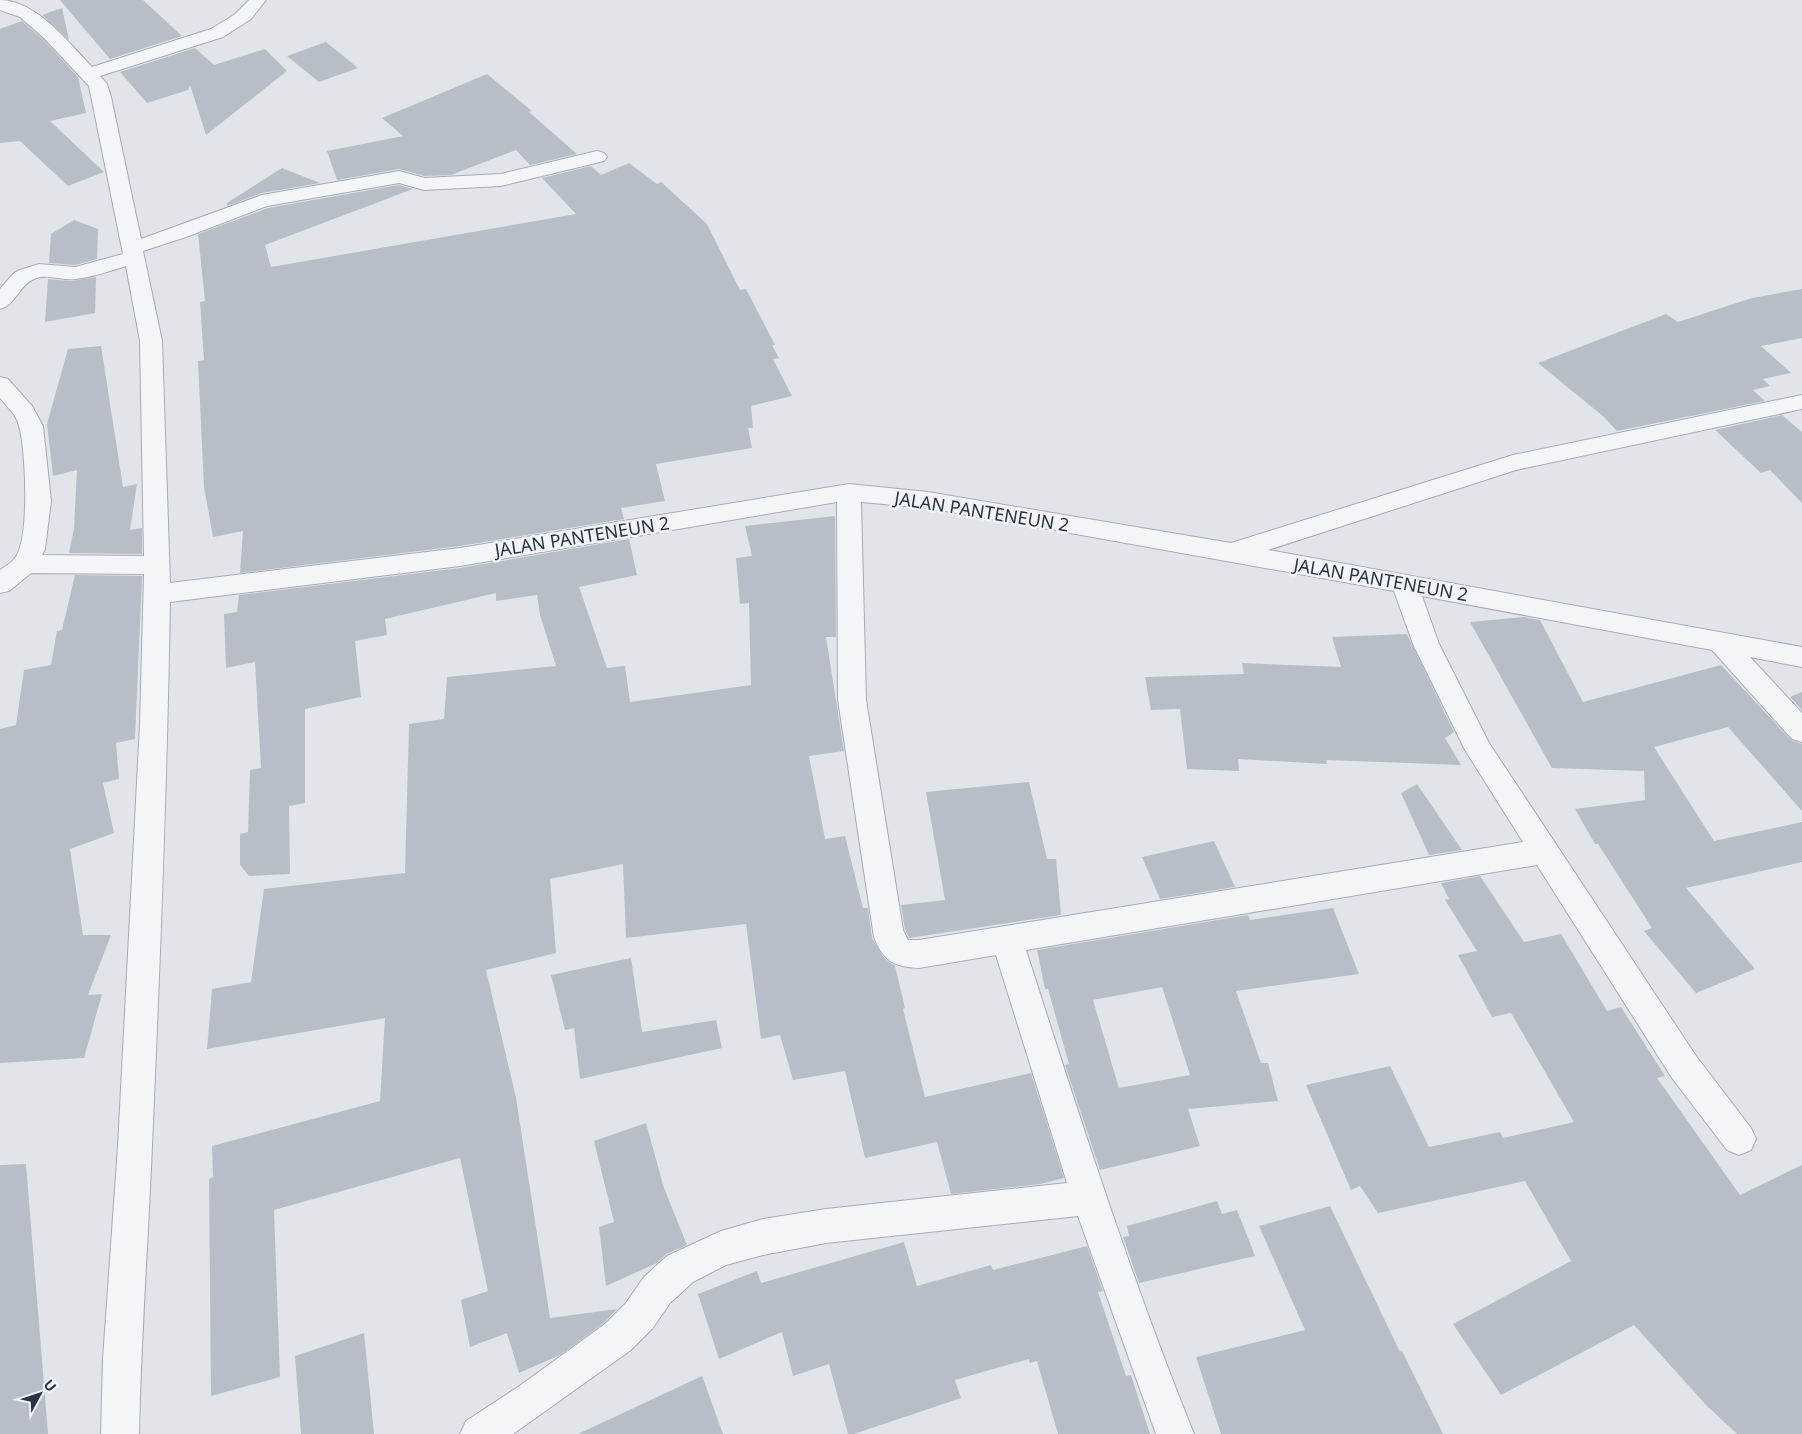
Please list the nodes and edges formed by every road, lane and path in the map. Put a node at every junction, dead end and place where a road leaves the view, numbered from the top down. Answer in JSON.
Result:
{"nodes":[{"id":1,"x":258,"y":0,"type":"edge"},
{"id":2,"x":0,"y":4,"type":"edge"},
{"id":3,"x":88,"y":74,"type":"junction"},
{"id":4,"x":597,"y":157,"type":"dead end"},
{"id":5,"x":133,"y":253,"type":"junction"},
{"id":6,"x":0,"y":303,"type":"edge"},
{"id":7,"x":0,"y":384,"type":"edge"},
{"id":8,"x":1802,"y":402,"type":"edge"},
{"id":9,"x":849,"y":492,"type":"junction"},
{"id":10,"x":1231,"y":552,"type":"junction"},
{"id":11,"x":25,"y":564,"type":"junction"},
{"id":12,"x":157,"y":565,"type":"junction"},
{"id":13,"x":1404,"y":583,"type":"junction"},
{"id":14,"x":0,"y":584,"type":"edge"},
{"id":15,"x":157,"y":594,"type":"junction"},
{"id":16,"x":1719,"y":641,"type":"junction"},
{"id":17,"x":1802,"y":657,"type":"edge"},
{"id":18,"x":1802,"y":731,"type":"edge"},
{"id":19,"x":1545,"y":850,"type":"junction"},
{"id":20,"x":1007,"y":940,"type":"junction"},
{"id":21,"x":1739,"y":1139,"type":"dead end"},
{"id":22,"x":1089,"y":1198,"type":"junction"},
{"id":23,"x":120,"y":1434,"type":"edge"},
{"id":24,"x":479,"y":1434,"type":"edge"},
{"id":25,"x":1175,"y":1434,"type":"edge"}],
"edges":[{"from":1,"to":3,"type":"street"},
{"from":2,"to":3,"type":"street"},
{"from":3,"to":5,"type":"street"},
{"from":4,"to":5,"type":"street"},
{"from":5,"to":6,"type":"street"},
{"from":5,"to":12,"type":"street"},
{"from":7,"to":11,"type":"street"},
{"from":8,"to":10,"type":"street"},
{"from":9,"to":10,"type":"street","name":"JALAN PANTENEUN 2"},
{"from":9,"to":15,"type":"street","name":"JALAN PANTENEUN 2"},
{"from":9,"to":20,"type":"street"},
{"from":10,"to":13,"type":"street","name":"JALAN PANTENEUN 2"},
{"from":11,"to":12,"type":"street"},
{"from":11,"to":14,"type":"street"},
{"from":12,"to":15,"type":"street"},
{"from":13,"to":16,"type":"street","name":"JALAN PANTENEUN 2"},
{"from":13,"to":19,"type":"street"},
{"from":15,"to":23,"type":"street"},
{"from":16,"to":17,"type":"street","name":"JALAN PANTENEUN 2"},
{"from":16,"to":18,"type":"street"},
{"from":19,"to":20,"type":"street"},
{"from":19,"to":21,"type":"street"},
{"from":20,"to":22,"type":"street"},
{"from":22,"to":24,"type":"street"},
{"from":22,"to":25,"type":"street"}]}
